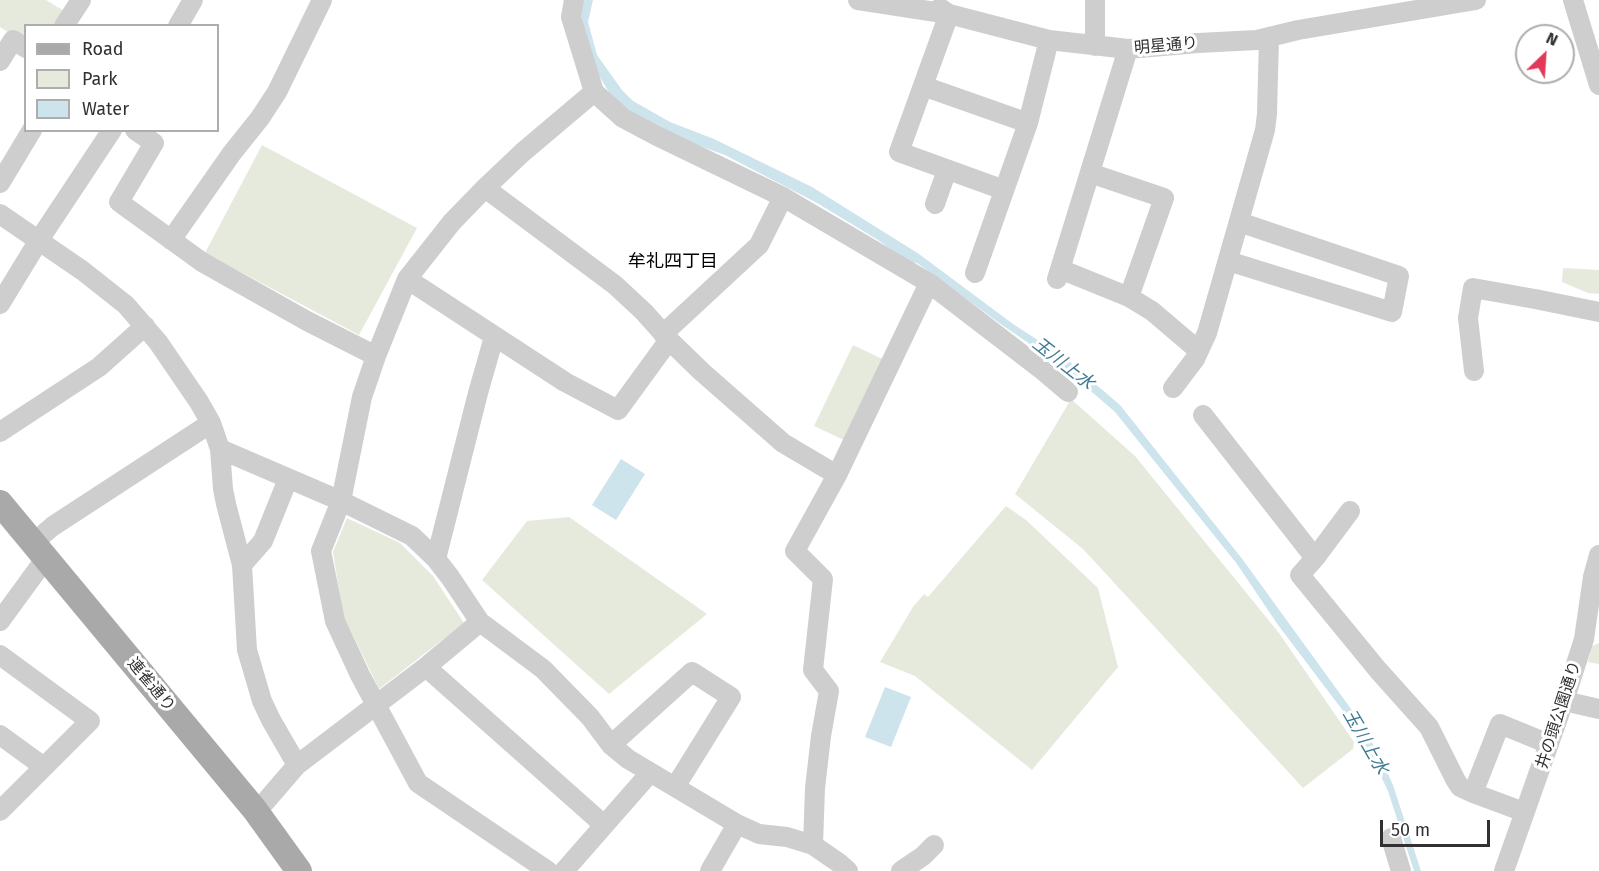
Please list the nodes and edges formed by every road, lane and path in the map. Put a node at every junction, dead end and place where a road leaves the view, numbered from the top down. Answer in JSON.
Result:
{"nodes":[{"id":1,"x":81,"y":0,"type":"edge"},
{"id":2,"x":193,"y":0,"type":"edge"},
{"id":3,"x":322,"y":0,"type":"edge"},
{"id":4,"x":574,"y":0,"type":"edge"},
{"id":5,"x":858,"y":0,"type":"edge"},
{"id":6,"x":926,"y":0,"type":"edge"},
{"id":7,"x":1095,"y":0,"type":"edge"},
{"id":8,"x":1476,"y":0,"type":"edge"},
{"id":9,"x":1573,"y":0,"type":"edge"},
{"id":10,"x":949,"y":14,"type":"junction"},
{"id":11,"x":65,"y":24,"type":"edge"},
{"id":12,"x":179,"y":24,"type":"edge"},
{"id":13,"x":1269,"y":38,"type":"junction"},
{"id":14,"x":1049,"y":40,"type":"junction"},
{"id":15,"x":1095,"y":46,"type":"junction"},
{"id":16,"x":24,"y":47,"type":"edge"},
{"id":17,"x":1128,"y":49,"type":"junction"},
{"id":18,"x":1593,"y":50,"type":"edge"},
{"id":19,"x":0,"y":61,"type":"edge"},
{"id":20,"x":1599,"y":85,"type":"edge"},
{"id":21,"x":923,"y":86,"type":"junction"},
{"id":22,"x":594,"y":92,"type":"junction"},
{"id":23,"x":1028,"y":123,"type":"junction"},
{"id":24,"x":31,"y":132,"type":"edge"},
{"id":25,"x":111,"y":132,"type":"edge"},
{"id":26,"x":138,"y":132,"type":"edge"},
{"id":27,"x":946,"y":170,"type":"junction"},
{"id":28,"x":1090,"y":173,"type":"junction"},
{"id":29,"x":0,"y":183,"type":"edge"},
{"id":30,"x":485,"y":188,"type":"junction"},
{"id":31,"x":1004,"y":190,"type":"junction"},
{"id":32,"x":783,"y":197,"type":"junction"},
{"id":33,"x":935,"y":204,"type":"dead end"},
{"id":34,"x":0,"y":214,"type":"edge"},
{"id":35,"x":1239,"y":222,"type":"junction"},
{"id":36,"x":39,"y":240,"type":"junction"},
{"id":37,"x":171,"y":240,"type":"junction"},
{"id":38,"x":1228,"y":261,"type":"junction"},
{"id":39,"x":975,"y":273,"type":"dead end"},
{"id":40,"x":407,"y":279,"type":"junction"},
{"id":41,"x":929,"y":283,"type":"junction"},
{"id":42,"x":1129,"y":297,"type":"junction"},
{"id":43,"x":0,"y":304,"type":"edge"},
{"id":44,"x":1599,"y":312,"type":"edge"},
{"id":45,"x":145,"y":326,"type":"junction"},
{"id":46,"x":494,"y":337,"type":"junction"},
{"id":47,"x":666,"y":337,"type":"junction"},
{"id":48,"x":1199,"y":351,"type":"junction"},
{"id":49,"x":376,"y":356,"type":"junction"},
{"id":50,"x":1474,"y":371,"type":"dead end"},
{"id":51,"x":1173,"y":388,"type":"dead end"},
{"id":52,"x":1068,"y":392,"type":"dead end"},
{"id":53,"x":1203,"y":415,"type":"dead end"},
{"id":54,"x":211,"y":423,"type":"junction"},
{"id":55,"x":0,"y":432,"type":"edge"},
{"id":56,"x":220,"y":449,"type":"junction"},
{"id":57,"x":837,"y":475,"type":"junction"},
{"id":58,"x":288,"y":479,"type":"junction"},
{"id":59,"x":341,"y":501,"type":"junction"},
{"id":60,"x":0,"y":503,"type":"edge"},
{"id":61,"x":1350,"y":511,"type":"dead end"},
{"id":62,"x":39,"y":551,"type":"junction"},
{"id":63,"x":1599,"y":555,"type":"edge"},
{"id":64,"x":1316,"y":558,"type":"junction"},
{"id":65,"x":435,"y":559,"type":"junction"},
{"id":66,"x":242,"y":565,"type":"junction"},
{"id":67,"x":0,"y":621,"type":"edge"},
{"id":68,"x":480,"y":622,"type":"junction"},
{"id":69,"x":1592,"y":633,"type":"edge"},
{"id":70,"x":0,"y":655,"type":"edge"},
{"id":71,"x":426,"y":667,"type":"junction"},
{"id":72,"x":1564,"y":701,"type":"junction"},
{"id":73,"x":376,"y":705,"type":"junction"},
{"id":74,"x":1599,"y":709,"type":"edge"},
{"id":75,"x":0,"y":735,"type":"edge"},
{"id":76,"x":1549,"y":744,"type":"junction"},
{"id":77,"x":611,"y":745,"type":"junction"},
{"id":78,"x":297,"y":765,"type":"junction"},
{"id":79,"x":44,"y":767,"type":"junction"},
{"id":80,"x":650,"y":772,"type":"junction"},
{"id":81,"x":675,"y":787,"type":"junction"},
{"id":82,"x":1473,"y":793,"type":"junction"},
{"id":83,"x":1,"y":808,"type":"edge"},
{"id":84,"x":255,"y":810,"type":"junction"},
{"id":85,"x":1524,"y":812,"type":"junction"},
{"id":86,"x":737,"y":824,"type":"junction"},
{"id":87,"x":604,"y":825,"type":"junction"},
{"id":88,"x":1391,"y":838,"type":"dead end"},
{"id":89,"x":934,"y":844,"type":"dead end"},
{"id":90,"x":813,"y":845,"type":"junction"},
{"id":91,"x":299,"y":871,"type":"edge"},
{"id":92,"x":548,"y":871,"type":"edge"},
{"id":93,"x":564,"y":871,"type":"edge"},
{"id":94,"x":710,"y":871,"type":"edge"},
{"id":95,"x":848,"y":871,"type":"edge"},
{"id":96,"x":901,"y":871,"type":"edge"},
{"id":97,"x":1401,"y":871,"type":"edge"},
{"id":98,"x":1504,"y":871,"type":"edge"}],
"edges":[{"from":1,"to":11,"type":"street"},
{"from":2,"to":12,"type":"street"},
{"from":3,"to":37,"type":"street"},
{"from":4,"to":22,"type":"street"},
{"from":5,"to":10,"type":"street","name":"明星通り"},
{"from":6,"to":10,"type":"street"},
{"from":7,"to":15,"type":"street"},
{"from":8,"to":13,"type":"street","name":"明星通り"},
{"from":9,"to":18,"type":"street"},
{"from":10,"to":14,"type":"street","name":"明星通り"},
{"from":10,"to":21,"type":"street"},
{"from":13,"to":17,"type":"street","name":"明星通り"},
{"from":13,"to":35,"type":"street"},
{"from":14,"to":15,"type":"street","name":"明星通り"},
{"from":14,"to":23,"type":"street"},
{"from":15,"to":17,"type":"street","name":"明星通り"},
{"from":16,"to":19,"type":"street"},
{"from":17,"to":28,"type":"street"},
{"from":18,"to":20,"type":"street"},
{"from":21,"to":23,"type":"street"},
{"from":21,"to":27,"type":"street"},
{"from":22,"to":30,"type":"street"},
{"from":22,"to":32,"type":"street"},
{"from":23,"to":31,"type":"street"},
{"from":24,"to":29,"type":"street"},
{"from":25,"to":36,"type":"street"},
{"from":26,"to":37,"type":"street"},
{"from":27,"to":31,"type":"street"},
{"from":27,"to":33,"type":"street"},
{"from":28,"to":42,"type":"street"},
{"from":28,"to":42,"type":"street"},
{"from":30,"to":40,"type":"street"},
{"from":30,"to":47,"type":"street"},
{"from":31,"to":39,"type":"street"},
{"from":32,"to":41,"type":"street"},
{"from":32,"to":47,"type":"street"},
{"from":34,"to":36,"type":"street"},
{"from":35,"to":38,"type":"street"},
{"from":35,"to":38,"type":"street"},
{"from":36,"to":43,"type":"street"},
{"from":36,"to":45,"type":"street"},
{"from":37,"to":49,"type":"street"},
{"from":38,"to":48,"type":"street"},
{"from":40,"to":46,"type":"street"},
{"from":40,"to":49,"type":"street"},
{"from":41,"to":52,"type":"street"},
{"from":41,"to":57,"type":"street"},
{"from":42,"to":48,"type":"street"},
{"from":44,"to":50,"type":"street"},
{"from":45,"to":54,"type":"street"},
{"from":45,"to":55,"type":"street"},
{"from":46,"to":47,"type":"street"},
{"from":46,"to":65,"type":"street"},
{"from":47,"to":57,"type":"street"},
{"from":48,"to":51,"type":"street"},
{"from":49,"to":59,"type":"street"},
{"from":53,"to":64,"type":"street"},
{"from":54,"to":56,"type":"street"},
{"from":54,"to":62,"type":"street"},
{"from":56,"to":58,"type":"street"},
{"from":56,"to":66,"type":"street"},
{"from":57,"to":90,"type":"street"},
{"from":58,"to":59,"type":"street"},
{"from":58,"to":66,"type":"street"},
{"from":59,"to":65,"type":"street"},
{"from":59,"to":73,"type":"street"},
{"from":60,"to":62,"type":"main road","name":"連雀通り"},
{"from":61,"to":64,"type":"street"},
{"from":62,"to":67,"type":"street"},
{"from":62,"to":84,"type":"main road","name":"連雀通り"},
{"from":63,"to":69,"type":"street","name":"井の頭公園通り"},
{"from":64,"to":82,"type":"street"},
{"from":65,"to":68,"type":"street"},
{"from":66,"to":78,"type":"street"},
{"from":68,"to":71,"type":"street"},
{"from":68,"to":77,"type":"street"},
{"from":69,"to":72,"type":"street","name":"井の頭公園通り"},
{"from":70,"to":79,"type":"street"},
{"from":71,"to":73,"type":"street"},
{"from":71,"to":87,"type":"street"},
{"from":72,"to":74,"type":"street"},
{"from":72,"to":76,"type":"street","name":"井の頭公園通り"},
{"from":73,"to":78,"type":"street"},
{"from":73,"to":92,"type":"street"},
{"from":75,"to":79,"type":"street"},
{"from":76,"to":82,"type":"street"},
{"from":76,"to":85,"type":"street","name":"井の頭公園通り"},
{"from":77,"to":80,"type":"street"},
{"from":77,"to":81,"type":"street"},
{"from":78,"to":84,"type":"street"},
{"from":79,"to":83,"type":"street"},
{"from":80,"to":81,"type":"street"},
{"from":80,"to":87,"type":"street"},
{"from":81,"to":86,"type":"street"},
{"from":82,"to":85,"type":"street"},
{"from":84,"to":91,"type":"main road","name":"連雀通り"},
{"from":85,"to":98,"type":"street","name":"井の頭公園通り"},
{"from":86,"to":90,"type":"street"},
{"from":86,"to":94,"type":"street"},
{"from":87,"to":93,"type":"street"},
{"from":88,"to":97,"type":"street"},
{"from":89,"to":96,"type":"street"},
{"from":90,"to":95,"type":"street"}]}
